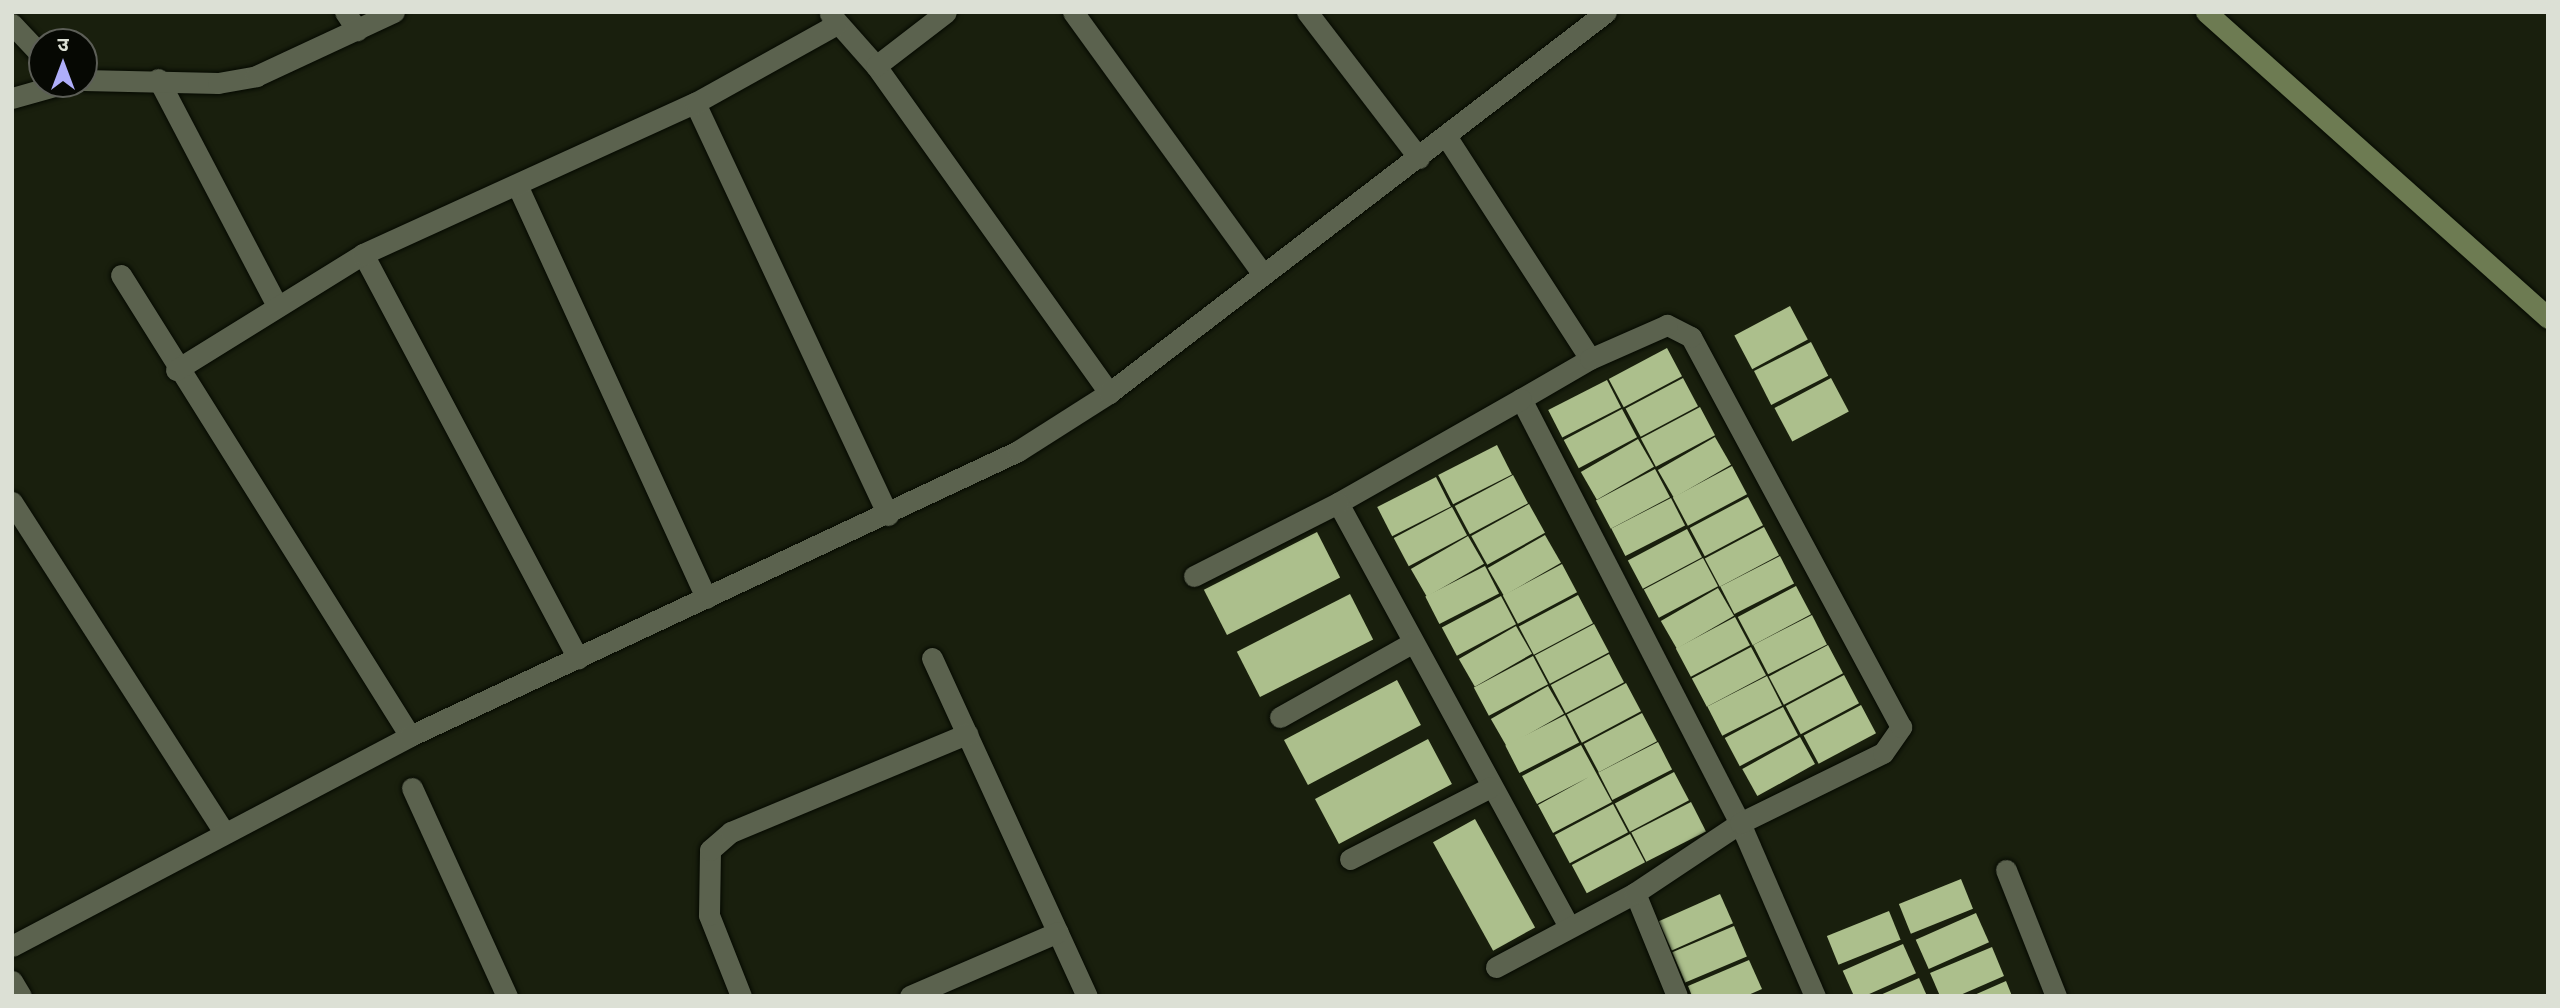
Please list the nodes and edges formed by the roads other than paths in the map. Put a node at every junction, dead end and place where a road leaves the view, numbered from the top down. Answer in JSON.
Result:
{"nodes":[{"id":1,"x":345,"y":12,"type":"edge"},
{"id":2,"x":394,"y":12,"type":"edge"},
{"id":3,"x":946,"y":12,"type":"edge"},
{"id":4,"x":1073,"y":12,"type":"edge"},
{"id":5,"x":1307,"y":12,"type":"edge"},
{"id":6,"x":2206,"y":12,"type":"edge"},
{"id":7,"x":1594,"y":16,"type":"edge"},
{"id":8,"x":833,"y":18,"type":"edge"},
{"id":9,"x":12,"y":24,"type":"edge"},
{"id":10,"x":357,"y":30,"type":"junction"},
{"id":11,"x":28,"y":41,"type":"edge"},
{"id":12,"x":876,"y":66,"type":"junction"},
{"id":13,"x":158,"y":79,"type":"junction"},
{"id":14,"x":98,"y":80,"type":"edge"},
{"id":15,"x":695,"y":103,"type":"junction"},
{"id":16,"x":1446,"y":136,"type":"junction"},
{"id":17,"x":1419,"y":158,"type":"junction"},
{"id":18,"x":517,"y":187,"type":"junction"},
{"id":19,"x":363,"y":254,"type":"junction"},
{"id":20,"x":1263,"y":274,"type":"junction"},
{"id":21,"x":121,"y":275,"type":"dead end"},
{"id":22,"x":277,"y":306,"type":"junction"},
{"id":23,"x":2548,"y":318,"type":"edge"},
{"id":24,"x":1590,"y":359,"type":"junction"},
{"id":25,"x":176,"y":370,"type":"junction"},
{"id":26,"x":1109,"y":393,"type":"junction"},
{"id":27,"x":1521,"y":399,"type":"junction"},
{"id":28,"x":12,"y":502,"type":"edge"},
{"id":29,"x":1338,"y":503,"type":"junction"},
{"id":30,"x":888,"y":515,"type":"junction"},
{"id":31,"x":1194,"y":576,"type":"dead end"},
{"id":32,"x":706,"y":598,"type":"junction"},
{"id":33,"x":1412,"y":643,"type":"junction"},
{"id":34,"x":578,"y":658,"type":"junction"},
{"id":35,"x":932,"y":658,"type":"dead end"},
{"id":36,"x":1280,"y":717,"type":"dead end"},
{"id":37,"x":967,"y":734,"type":"junction"},
{"id":38,"x":410,"y":736,"type":"junction"},
{"id":39,"x":1491,"y":787,"type":"junction"},
{"id":40,"x":412,"y":788,"type":"dead end"},
{"id":41,"x":1740,"y":823,"type":"junction"},
{"id":42,"x":223,"y":831,"type":"junction"},
{"id":43,"x":1350,"y":859,"type":"dead end"},
{"id":44,"x":2006,"y":870,"type":"dead end"},
{"id":45,"x":1635,"y":893,"type":"junction"},
{"id":46,"x":1569,"y":927,"type":"junction"},
{"id":47,"x":1058,"y":932,"type":"junction"},
{"id":48,"x":12,"y":946,"type":"edge"},
{"id":49,"x":1496,"y":967,"type":"dead end"},
{"id":50,"x":12,"y":981,"type":"edge"},
{"id":51,"x":21,"y":996,"type":"edge"},
{"id":52,"x":507,"y":996,"type":"edge"},
{"id":53,"x":741,"y":996,"type":"edge"},
{"id":54,"x":910,"y":996,"type":"edge"},
{"id":55,"x":1087,"y":996,"type":"edge"},
{"id":56,"x":1677,"y":996,"type":"edge"},
{"id":57,"x":1815,"y":996,"type":"edge"},
{"id":58,"x":2056,"y":996,"type":"edge"}],
"edges":[{"from":1,"to":10,"type":"street"},
{"from":2,"to":10,"type":"street"},
{"from":3,"to":12,"type":"street"},
{"from":4,"to":20,"type":"street"},
{"from":5,"to":17,"type":"street"},
{"from":6,"to":23,"type":"main road"},
{"from":7,"to":16,"type":"street"},
{"from":8,"to":12,"type":"street"},
{"from":8,"to":15,"type":"street"},
{"from":9,"to":11,"type":"street"},
{"from":10,"to":13,"type":"street"},
{"from":12,"to":26,"type":"street"},
{"from":13,"to":14,"type":"street"},
{"from":13,"to":22,"type":"street"},
{"from":15,"to":18,"type":"street"},
{"from":15,"to":30,"type":"street"},
{"from":16,"to":17,"type":"street"},
{"from":16,"to":24,"type":"street"},
{"from":17,"to":20,"type":"street"},
{"from":18,"to":19,"type":"street"},
{"from":18,"to":32,"type":"street"},
{"from":19,"to":22,"type":"street"},
{"from":19,"to":34,"type":"street"},
{"from":20,"to":26,"type":"street"},
{"from":21,"to":25,"type":"street"},
{"from":22,"to":25,"type":"street"},
{"from":24,"to":27,"type":"street"},
{"from":24,"to":41,"type":"street"},
{"from":25,"to":38,"type":"street"},
{"from":26,"to":30,"type":"street"},
{"from":27,"to":29,"type":"street"},
{"from":27,"to":41,"type":"street"},
{"from":28,"to":42,"type":"street"},
{"from":29,"to":31,"type":"street"},
{"from":29,"to":33,"type":"street"},
{"from":30,"to":32,"type":"street"},
{"from":32,"to":34,"type":"street"},
{"from":33,"to":36,"type":"street"},
{"from":33,"to":39,"type":"street"},
{"from":34,"to":38,"type":"street"},
{"from":35,"to":37,"type":"street"},
{"from":37,"to":47,"type":"street"},
{"from":37,"to":53,"type":"street"},
{"from":38,"to":42,"type":"street"},
{"from":39,"to":43,"type":"street"},
{"from":39,"to":46,"type":"street"},
{"from":40,"to":52,"type":"street"},
{"from":41,"to":45,"type":"street"},
{"from":41,"to":57,"type":"street"},
{"from":42,"to":48,"type":"street"},
{"from":44,"to":58,"type":"street"},
{"from":45,"to":46,"type":"street"},
{"from":45,"to":56,"type":"street"},
{"from":46,"to":49,"type":"street"},
{"from":47,"to":54,"type":"street"},
{"from":47,"to":55,"type":"street"},
{"from":50,"to":51,"type":"street"}]}
